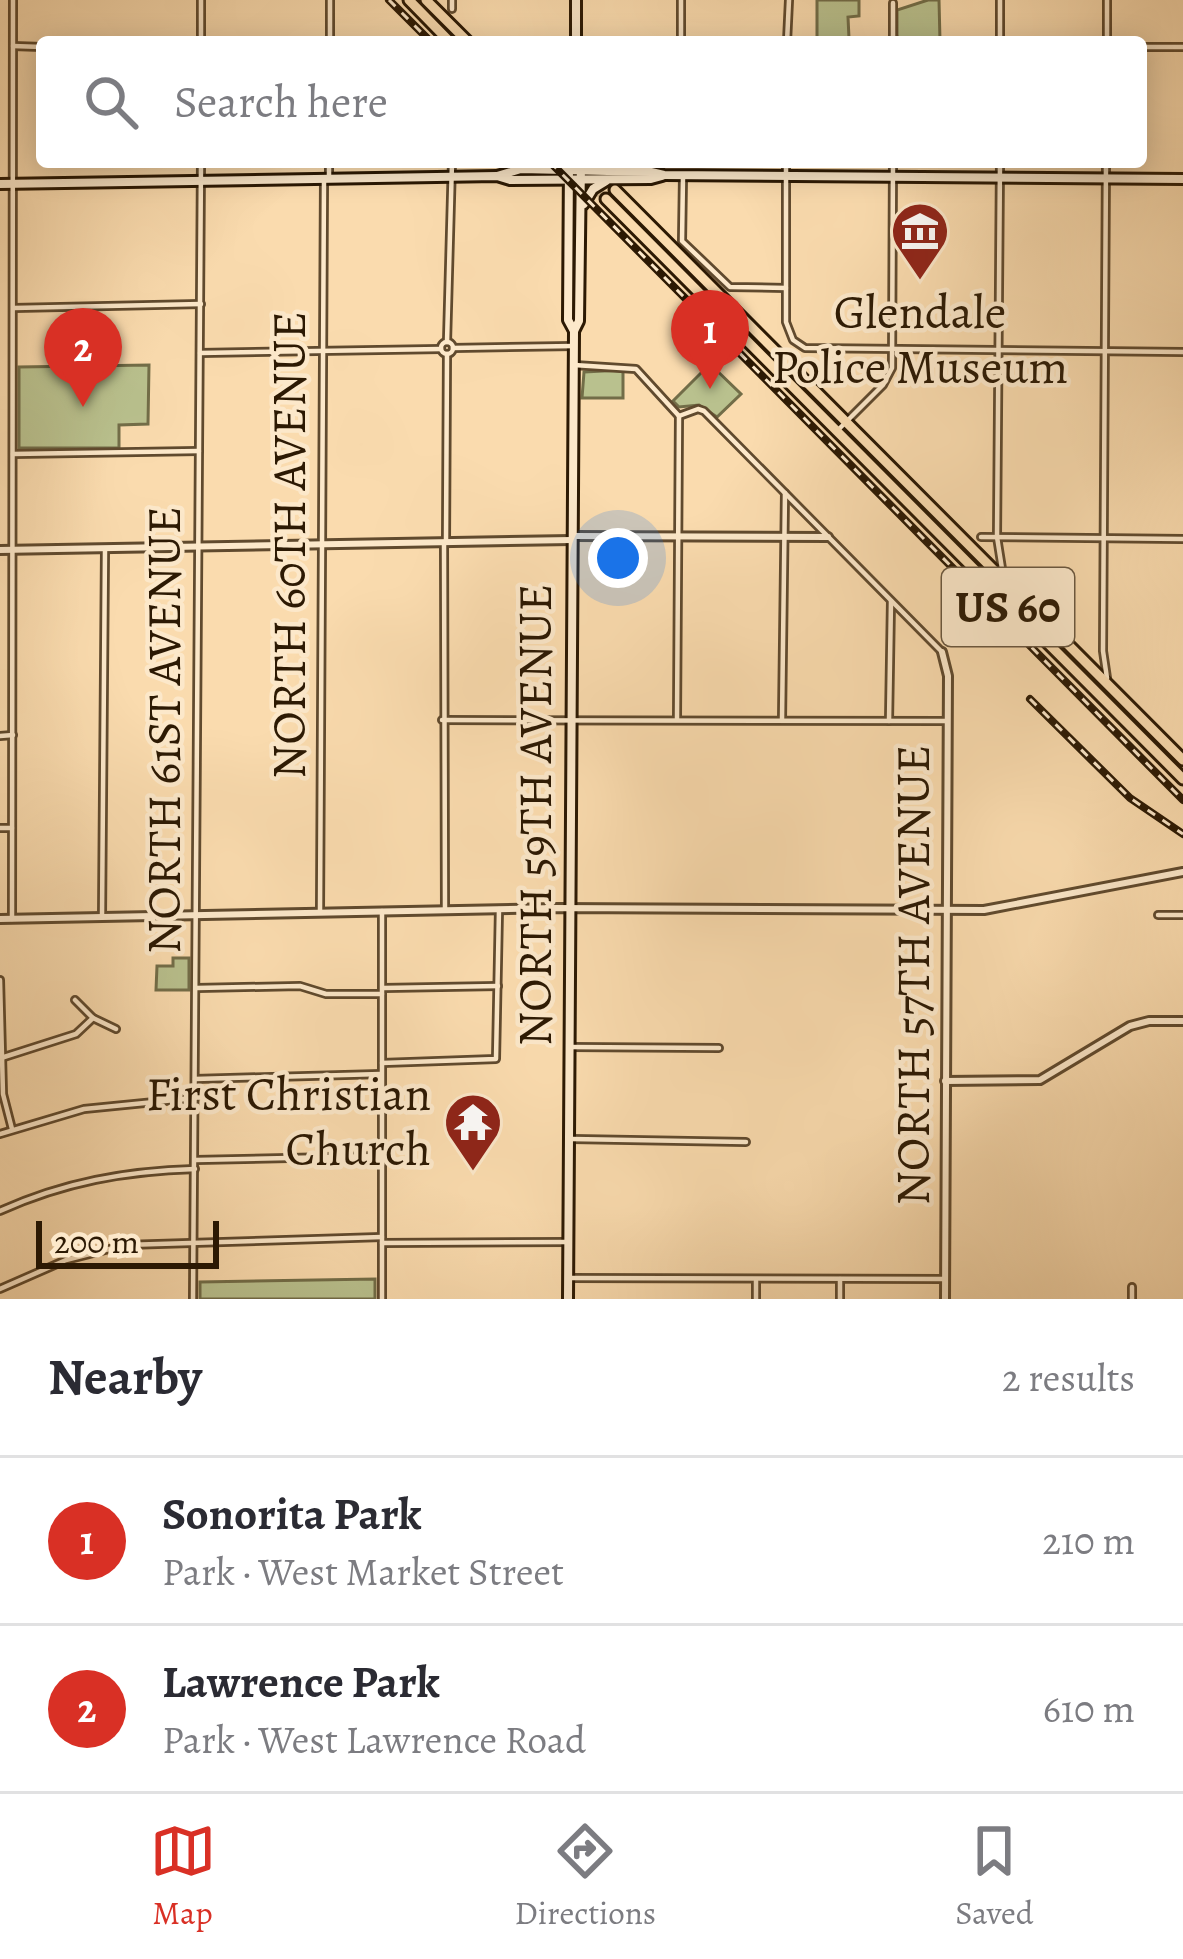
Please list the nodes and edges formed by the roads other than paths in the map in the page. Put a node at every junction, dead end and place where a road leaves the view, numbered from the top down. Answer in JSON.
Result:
{"nodes":[{"id":1,"x":13,"y":0,"type":"edge"},
{"id":2,"x":201,"y":0,"type":"edge"},
{"id":3,"x":331,"y":0,"type":"edge"},
{"id":4,"x":409,"y":0,"type":"edge"},
{"id":5,"x":426,"y":0,"type":"edge"},
{"id":6,"x":452,"y":0,"type":"edge"},
{"id":7,"x":576,"y":0,"type":"edge"},
{"id":8,"x":681,"y":0,"type":"edge"},
{"id":9,"x":789,"y":0,"type":"edge"},
{"id":10,"x":1000,"y":0,"type":"edge"},
{"id":11,"x":1107,"y":0,"type":"edge"},
{"id":12,"x":893,"y":3,"type":"dead end"},
{"id":13,"x":452,"y":9,"type":"dead end"},
{"id":14,"x":201,"y":36,"type":"edge"},
{"id":15,"x":330,"y":36,"type":"edge"},
{"id":16,"x":444,"y":36,"type":"edge"},
{"id":17,"x":462,"y":36,"type":"edge"},
{"id":18,"x":576,"y":36,"type":"edge"},
{"id":19,"x":681,"y":36,"type":"edge"},
{"id":20,"x":788,"y":36,"type":"edge"},
{"id":21,"x":893,"y":36,"type":"edge"},
{"id":22,"x":1000,"y":36,"type":"edge"},
{"id":23,"x":1107,"y":36,"type":"edge"},
{"id":24,"x":13,"y":46,"type":"junction"},
{"id":25,"x":36,"y":46,"type":"edge"},
{"id":26,"x":1147,"y":47,"type":"edge"},
{"id":27,"x":1183,"y":47,"type":"edge"},
{"id":28,"x":201,"y":168,"type":"edge"},
{"id":29,"x":328,"y":168,"type":"edge"},
{"id":30,"x":451,"y":168,"type":"edge"},
{"id":31,"x":786,"y":168,"type":"edge"},
{"id":32,"x":893,"y":168,"type":"edge"},
{"id":33,"x":1000,"y":168,"type":"edge"},
{"id":34,"x":1106,"y":168,"type":"edge"},
{"id":35,"x":569,"y":171,"type":"edge"},
{"id":36,"x":581,"y":171,"type":"edge"},
{"id":37,"x":450,"y":176,"type":"junction"},
{"id":38,"x":664,"y":176,"type":"junction"},
{"id":39,"x":683,"y":176,"type":"junction"},
{"id":40,"x":786,"y":176,"type":"junction"},
{"id":41,"x":893,"y":177,"type":"junction"},
{"id":42,"x":326,"y":178,"type":"junction"},
{"id":43,"x":1000,"y":178,"type":"junction"},
{"id":44,"x":1106,"y":178,"type":"junction"},
{"id":45,"x":1183,"y":178,"type":"edge"},
{"id":46,"x":201,"y":181,"type":"junction"},
{"id":47,"x":0,"y":184,"type":"edge"},
{"id":48,"x":13,"y":184,"type":"junction"},
{"id":49,"x":611,"y":190,"type":"junction"},
{"id":50,"x":580,"y":229,"type":"junction"},
{"id":51,"x":786,"y":288,"type":"junction"},
{"id":52,"x":200,"y":304,"type":"junction"},
{"id":53,"x":12,"y":308,"type":"junction"},
{"id":54,"x":574,"y":332,"type":"junction"},
{"id":55,"x":447,"y":342,"type":"junction"},
{"id":56,"x":574,"y":346,"type":"junction"},
{"id":57,"x":453,"y":348,"type":"junction"},
{"id":58,"x":893,"y":350,"type":"junction"},
{"id":59,"x":323,"y":351,"type":"junction"},
{"id":60,"x":444,"y":351,"type":"junction"},
{"id":61,"x":998,"y":351,"type":"junction"},
{"id":62,"x":1104,"y":351,"type":"junction"},
{"id":63,"x":1183,"y":352,"type":"edge"},
{"id":64,"x":200,"y":353,"type":"junction"},
{"id":65,"x":574,"y":365,"type":"junction"},
{"id":66,"x":679,"y":416,"type":"junction"},
{"id":67,"x":848,"y":420,"type":"junction"},
{"id":68,"x":837,"y":431,"type":"junction"},
{"id":69,"x":199,"y":451,"type":"junction"},
{"id":70,"x":12,"y":454,"type":"junction"},
{"id":71,"x":784,"y":493,"type":"junction"},
{"id":72,"x":679,"y":536,"type":"junction"},
{"id":73,"x":784,"y":537,"type":"junction"},
{"id":74,"x":828,"y":537,"type":"junction"},
{"id":75,"x":981,"y":537,"type":"dead end"},
{"id":76,"x":997,"y":537,"type":"junction"},
{"id":77,"x":572,"y":538,"type":"junction"},
{"id":78,"x":1104,"y":538,"type":"junction"},
{"id":79,"x":1183,"y":539,"type":"edge"},
{"id":80,"x":445,"y":542,"type":"junction"},
{"id":81,"x":322,"y":544,"type":"junction"},
{"id":82,"x":198,"y":547,"type":"junction"},
{"id":83,"x":105,"y":549,"type":"junction"},
{"id":84,"x":0,"y":550,"type":"edge"},
{"id":85,"x":11,"y":550,"type":"junction"},
{"id":86,"x":1006,"y":584,"type":"junction"},
{"id":87,"x":891,"y":601,"type":"junction"},
{"id":88,"x":1103,"y":651,"type":"junction"},
{"id":89,"x":942,"y":652,"type":"joint"},
{"id":90,"x":1082,"y":661,"type":"junction"},
{"id":91,"x":1112,"y":691,"type":"junction"},
{"id":92,"x":571,"y":718,"type":"junction"},
{"id":93,"x":677,"y":718,"type":"junction"},
{"id":94,"x":442,"y":720,"type":"junction"},
{"id":95,"x":782,"y":720,"type":"junction"},
{"id":96,"x":889,"y":721,"type":"junction"},
{"id":97,"x":947,"y":721,"type":"junction"},
{"id":98,"x":13,"y":735,"type":"junction"},
{"id":99,"x":0,"y":736,"type":"edge"},
{"id":100,"x":1183,"y":760,"type":"edge"},
{"id":101,"x":1183,"y":779,"type":"edge"},
{"id":102,"x":0,"y":828,"type":"edge"},
{"id":103,"x":12,"y":828,"type":"junction"},
{"id":104,"x":1183,"y":872,"type":"edge"},
{"id":105,"x":569,"y":908,"type":"junction"},
{"id":106,"x":445,"y":909,"type":"junction"},
{"id":107,"x":499,"y":909,"type":"junction"},
{"id":108,"x":382,"y":911,"type":"junction"},
{"id":109,"x":945,"y":911,"type":"junction"},
{"id":110,"x":320,"y":912,"type":"junction"},
{"id":111,"x":196,"y":914,"type":"junction"},
{"id":112,"x":1158,"y":915,"type":"dead end"},
{"id":113,"x":1183,"y":915,"type":"edge"},
{"id":114,"x":102,"y":917,"type":"junction"},
{"id":115,"x":0,"y":919,"type":"edge"},
{"id":116,"x":12,"y":919,"type":"junction"},
{"id":117,"x":0,"y":980,"type":"edge"},
{"id":118,"x":498,"y":986,"type":"junction"},
{"id":119,"x":195,"y":988,"type":"junction"},
{"id":120,"x":382,"y":991,"type":"junction"},
{"id":121,"x":0,"y":992,"type":"edge"},
{"id":122,"x":75,"y":1000,"type":"dead end"},
{"id":123,"x":93,"y":1018,"type":"junction"},
{"id":124,"x":1183,"y":1021,"type":"edge"},
{"id":125,"x":116,"y":1030,"type":"dead end"},
{"id":126,"x":569,"y":1047,"type":"junction"},
{"id":127,"x":718,"y":1048,"type":"dead end"},
{"id":128,"x":1,"y":1058,"type":"edge"},
{"id":129,"x":382,"y":1063,"type":"junction"},
{"id":130,"x":381,"y":1074,"type":"junction"},
{"id":131,"x":195,"y":1079,"type":"junction"},
{"id":132,"x":945,"y":1082,"type":"junction"},
{"id":133,"x":195,"y":1098,"type":"junction"},
{"id":134,"x":12,"y":1129,"type":"junction"},
{"id":135,"x":0,"y":1134,"type":"edge"},
{"id":136,"x":569,"y":1139,"type":"junction"},
{"id":137,"x":746,"y":1142,"type":"dead end"},
{"id":138,"x":382,"y":1156,"type":"junction"},
{"id":139,"x":195,"y":1160,"type":"junction"},
{"id":140,"x":195,"y":1169,"type":"junction"},
{"id":141,"x":0,"y":1210,"type":"edge"},
{"id":142,"x":382,"y":1240,"type":"junction"},
{"id":143,"x":194,"y":1241,"type":"junction"},
{"id":144,"x":568,"y":1242,"type":"junction"},
{"id":145,"x":568,"y":1278,"type":"junction"},
{"id":146,"x":756,"y":1279,"type":"junction"},
{"id":147,"x":840,"y":1279,"type":"junction"},
{"id":148,"x":945,"y":1279,"type":"junction"},
{"id":149,"x":1132,"y":1287,"type":"dead end"},
{"id":150,"x":0,"y":1289,"type":"edge"},
{"id":151,"x":194,"y":1299,"type":"edge"},
{"id":152,"x":382,"y":1299,"type":"edge"},
{"id":153,"x":568,"y":1299,"type":"edge"},
{"id":154,"x":756,"y":1299,"type":"edge"},
{"id":155,"x":840,"y":1299,"type":"edge"},
{"id":156,"x":945,"y":1299,"type":"edge"},
{"id":157,"x":1132,"y":1299,"type":"edge"}],
"edges":[{"from":1,"to":24,"type":"street"},
{"from":2,"to":14,"type":"street"},
{"from":3,"to":15,"type":"street"},
{"from":4,"to":16,"type":"highway"},
{"from":5,"to":17,"type":"highway"},
{"from":6,"to":13,"type":"street"},
{"from":7,"to":18,"type":"main road"},
{"from":8,"to":19,"type":"street"},
{"from":9,"to":20,"type":"street"},
{"from":10,"to":22,"type":"street"},
{"from":11,"to":23,"type":"street"},
{"from":12,"to":21,"type":"street"},
{"from":24,"to":25,"type":"street"},
{"from":24,"to":48,"type":"street"},
{"from":26,"to":27,"type":"street"},
{"from":28,"to":46,"type":"street","name":"NORTH 61ST AVENUE"},
{"from":29,"to":42,"type":"street","name":"NORTH 60TH AVENUE"},
{"from":30,"to":37,"type":"street"},
{"from":31,"to":40,"type":"street"},
{"from":32,"to":41,"type":"street"},
{"from":33,"to":43,"type":"street"},
{"from":34,"to":44,"type":"street"},
{"from":35,"to":36,"type":"main road"},
{"from":35,"to":37,"type":"main road"},
{"from":35,"to":54,"type":"main road","name":"NORTH 59TH AVENUE"},
{"from":36,"to":38,"type":"main road"},
{"from":36,"to":49,"type":"main road"},
{"from":36,"to":50,"type":"main road","name":"NORTH 59TH AVENUE"},
{"from":37,"to":42,"type":"main road"},
{"from":37,"to":55,"type":"street"},
{"from":38,"to":39,"type":"main road"},
{"from":38,"to":49,"type":"main road"},
{"from":39,"to":40,"type":"main road"},
{"from":39,"to":51,"type":"street"},
{"from":40,"to":41,"type":"main road"},
{"from":40,"to":51,"type":"street"},
{"from":41,"to":43,"type":"main road"},
{"from":41,"to":58,"type":"street"},
{"from":42,"to":46,"type":"main road"},
{"from":42,"to":59,"type":"street","name":"NORTH 60TH AVENUE"},
{"from":43,"to":44,"type":"main road"},
{"from":43,"to":61,"type":"street"},
{"from":44,"to":45,"type":"main road"},
{"from":44,"to":62,"type":"street"},
{"from":46,"to":48,"type":"main road"},
{"from":46,"to":52,"type":"street","name":"NORTH 61ST AVENUE"},
{"from":47,"to":48,"type":"main road"},
{"from":48,"to":53,"type":"street"},
{"from":49,"to":50,"type":"main road"},
{"from":49,"to":67,"type":"highway","number":"US 60"},
{"from":49,"to":68,"type":"highway","number":"US 60"},
{"from":50,"to":54,"type":"main road","name":"NORTH 59TH AVENUE"},
{"from":51,"to":58,"type":"street"},
{"from":52,"to":53,"type":"street"},
{"from":52,"to":64,"type":"street","name":"NORTH 61ST AVENUE"},
{"from":53,"to":70,"type":"street"},
{"from":54,"to":56,"type":"main road","name":"NORTH 59TH AVENUE"},
{"from":55,"to":57,"type":"street"},
{"from":55,"to":60,"type":"street"},
{"from":56,"to":57,"type":"street"},
{"from":56,"to":65,"type":"main road","name":"NORTH 59TH AVENUE"},
{"from":57,"to":60,"type":"street"},
{"from":58,"to":61,"type":"street"},
{"from":58,"to":67,"type":"street"},
{"from":59,"to":60,"type":"street"},
{"from":59,"to":64,"type":"street"},
{"from":59,"to":81,"type":"street","name":"NORTH 60TH AVENUE"},
{"from":60,"to":80,"type":"street"},
{"from":61,"to":62,"type":"street"},
{"from":61,"to":76,"type":"street"},
{"from":62,"to":63,"type":"street"},
{"from":62,"to":78,"type":"street"},
{"from":64,"to":69,"type":"street","name":"NORTH 61ST AVENUE"},
{"from":65,"to":66,"type":"street"},
{"from":65,"to":77,"type":"main road","name":"NORTH 59TH AVENUE"},
{"from":66,"to":71,"type":"street"},
{"from":66,"to":72,"type":"street"},
{"from":67,"to":68,"type":"street"},
{"from":67,"to":86,"type":"highway","number":"US 60"},
{"from":68,"to":101,"type":"highway","number":"US 60"},
{"from":69,"to":70,"type":"street"},
{"from":69,"to":82,"type":"street","name":"NORTH 61ST AVENUE"},
{"from":70,"to":85,"type":"street"},
{"from":71,"to":73,"type":"street"},
{"from":71,"to":74,"type":"street"},
{"from":72,"to":73,"type":"street"},
{"from":72,"to":77,"type":"street"},
{"from":72,"to":93,"type":"street"},
{"from":73,"to":74,"type":"street"},
{"from":73,"to":95,"type":"street"},
{"from":74,"to":87,"type":"street"},
{"from":75,"to":76,"type":"street"},
{"from":76,"to":78,"type":"street"},
{"from":76,"to":86,"type":"street"},
{"from":77,"to":80,"type":"street"},
{"from":77,"to":92,"type":"main road","name":"NORTH 59TH AVENUE"},
{"from":78,"to":79,"type":"street"},
{"from":78,"to":88,"type":"street"},
{"from":80,"to":81,"type":"street"},
{"from":80,"to":94,"type":"street"},
{"from":81,"to":82,"type":"street"},
{"from":81,"to":110,"type":"street","name":"NORTH 60TH AVENUE"},
{"from":82,"to":83,"type":"street"},
{"from":82,"to":111,"type":"street","name":"NORTH 61ST AVENUE"},
{"from":83,"to":85,"type":"street"},
{"from":83,"to":114,"type":"street"},
{"from":84,"to":85,"type":"street"},
{"from":85,"to":98,"type":"street"},
{"from":86,"to":90,"type":"highway","number":"US 60"},
{"from":87,"to":89,"type":"street"},
{"from":87,"to":96,"type":"street"},
{"from":88,"to":90,"type":"street"},
{"from":88,"to":91,"type":"street"},
{"from":89,"to":97,"type":"street","name":"NORTH 57TH AVENUE"},
{"from":90,"to":91,"type":"highway","number":"US 60"},
{"from":91,"to":100,"type":"highway","number":"US 60"},
{"from":92,"to":93,"type":"street"},
{"from":92,"to":94,"type":"street"},
{"from":92,"to":105,"type":"main road","name":"NORTH 59TH AVENUE"},
{"from":93,"to":95,"type":"street"},
{"from":94,"to":106,"type":"street"},
{"from":95,"to":96,"type":"street"},
{"from":96,"to":97,"type":"street"},
{"from":97,"to":109,"type":"street","name":"NORTH 57TH AVENUE"},
{"from":98,"to":99,"type":"street"},
{"from":98,"to":103,"type":"street"},
{"from":102,"to":103,"type":"street"},
{"from":103,"to":116,"type":"street"},
{"from":104,"to":109,"type":"street"},
{"from":105,"to":107,"type":"street"},
{"from":105,"to":109,"type":"street"},
{"from":105,"to":126,"type":"main road","name":"NORTH 59TH AVENUE"},
{"from":106,"to":107,"type":"street"},
{"from":106,"to":108,"type":"street"},
{"from":107,"to":118,"type":"street"},
{"from":108,"to":110,"type":"street"},
{"from":108,"to":120,"type":"street"},
{"from":109,"to":132,"type":"street","name":"NORTH 57TH AVENUE"},
{"from":110,"to":111,"type":"street"},
{"from":111,"to":114,"type":"street"},
{"from":111,"to":119,"type":"street","name":"NORTH 61ST AVENUE"},
{"from":112,"to":113,"type":"street"},
{"from":114,"to":116,"type":"street"},
{"from":115,"to":116,"type":"street"},
{"from":117,"to":121,"type":"street"},
{"from":118,"to":120,"type":"street"},
{"from":118,"to":129,"type":"street"},
{"from":119,"to":120,"type":"street"},
{"from":119,"to":131,"type":"street","name":"NORTH 61ST AVENUE"},
{"from":120,"to":129,"type":"street"},
{"from":121,"to":128,"type":"street"},
{"from":122,"to":123,"type":"street"},
{"from":123,"to":125,"type":"street"},
{"from":123,"to":128,"type":"street"},
{"from":124,"to":132,"type":"street"},
{"from":126,"to":127,"type":"street"},
{"from":126,"to":136,"type":"main road","name":"NORTH 59TH AVENUE"},
{"from":128,"to":134,"type":"street"},
{"from":129,"to":130,"type":"street"},
{"from":130,"to":131,"type":"street"},
{"from":130,"to":138,"type":"street"},
{"from":131,"to":133,"type":"street","name":"NORTH 61ST AVENUE"},
{"from":132,"to":148,"type":"street","name":"NORTH 57TH AVENUE"},
{"from":133,"to":134,"type":"street"},
{"from":133,"to":139,"type":"street","name":"NORTH 61ST AVENUE"},
{"from":134,"to":135,"type":"street"},
{"from":136,"to":137,"type":"street"},
{"from":136,"to":144,"type":"main road","name":"NORTH 59TH AVENUE"},
{"from":138,"to":139,"type":"street"},
{"from":138,"to":142,"type":"street"},
{"from":139,"to":140,"type":"street","name":"NORTH 61ST AVENUE"},
{"from":140,"to":141,"type":"street"},
{"from":140,"to":143,"type":"street","name":"NORTH 61ST AVENUE"},
{"from":142,"to":143,"type":"street"},
{"from":142,"to":144,"type":"street"},
{"from":142,"to":152,"type":"street"},
{"from":143,"to":150,"type":"street"},
{"from":143,"to":151,"type":"street","name":"NORTH 61ST AVENUE"},
{"from":144,"to":145,"type":"main road","name":"NORTH 59TH AVENUE"},
{"from":145,"to":146,"type":"street"},
{"from":145,"to":153,"type":"main road","name":"NORTH 59TH AVENUE"},
{"from":146,"to":147,"type":"street"},
{"from":146,"to":154,"type":"street"},
{"from":147,"to":148,"type":"street"},
{"from":147,"to":155,"type":"street"},
{"from":148,"to":156,"type":"street","name":"NORTH 57TH AVENUE"},
{"from":149,"to":157,"type":"street"}]}
